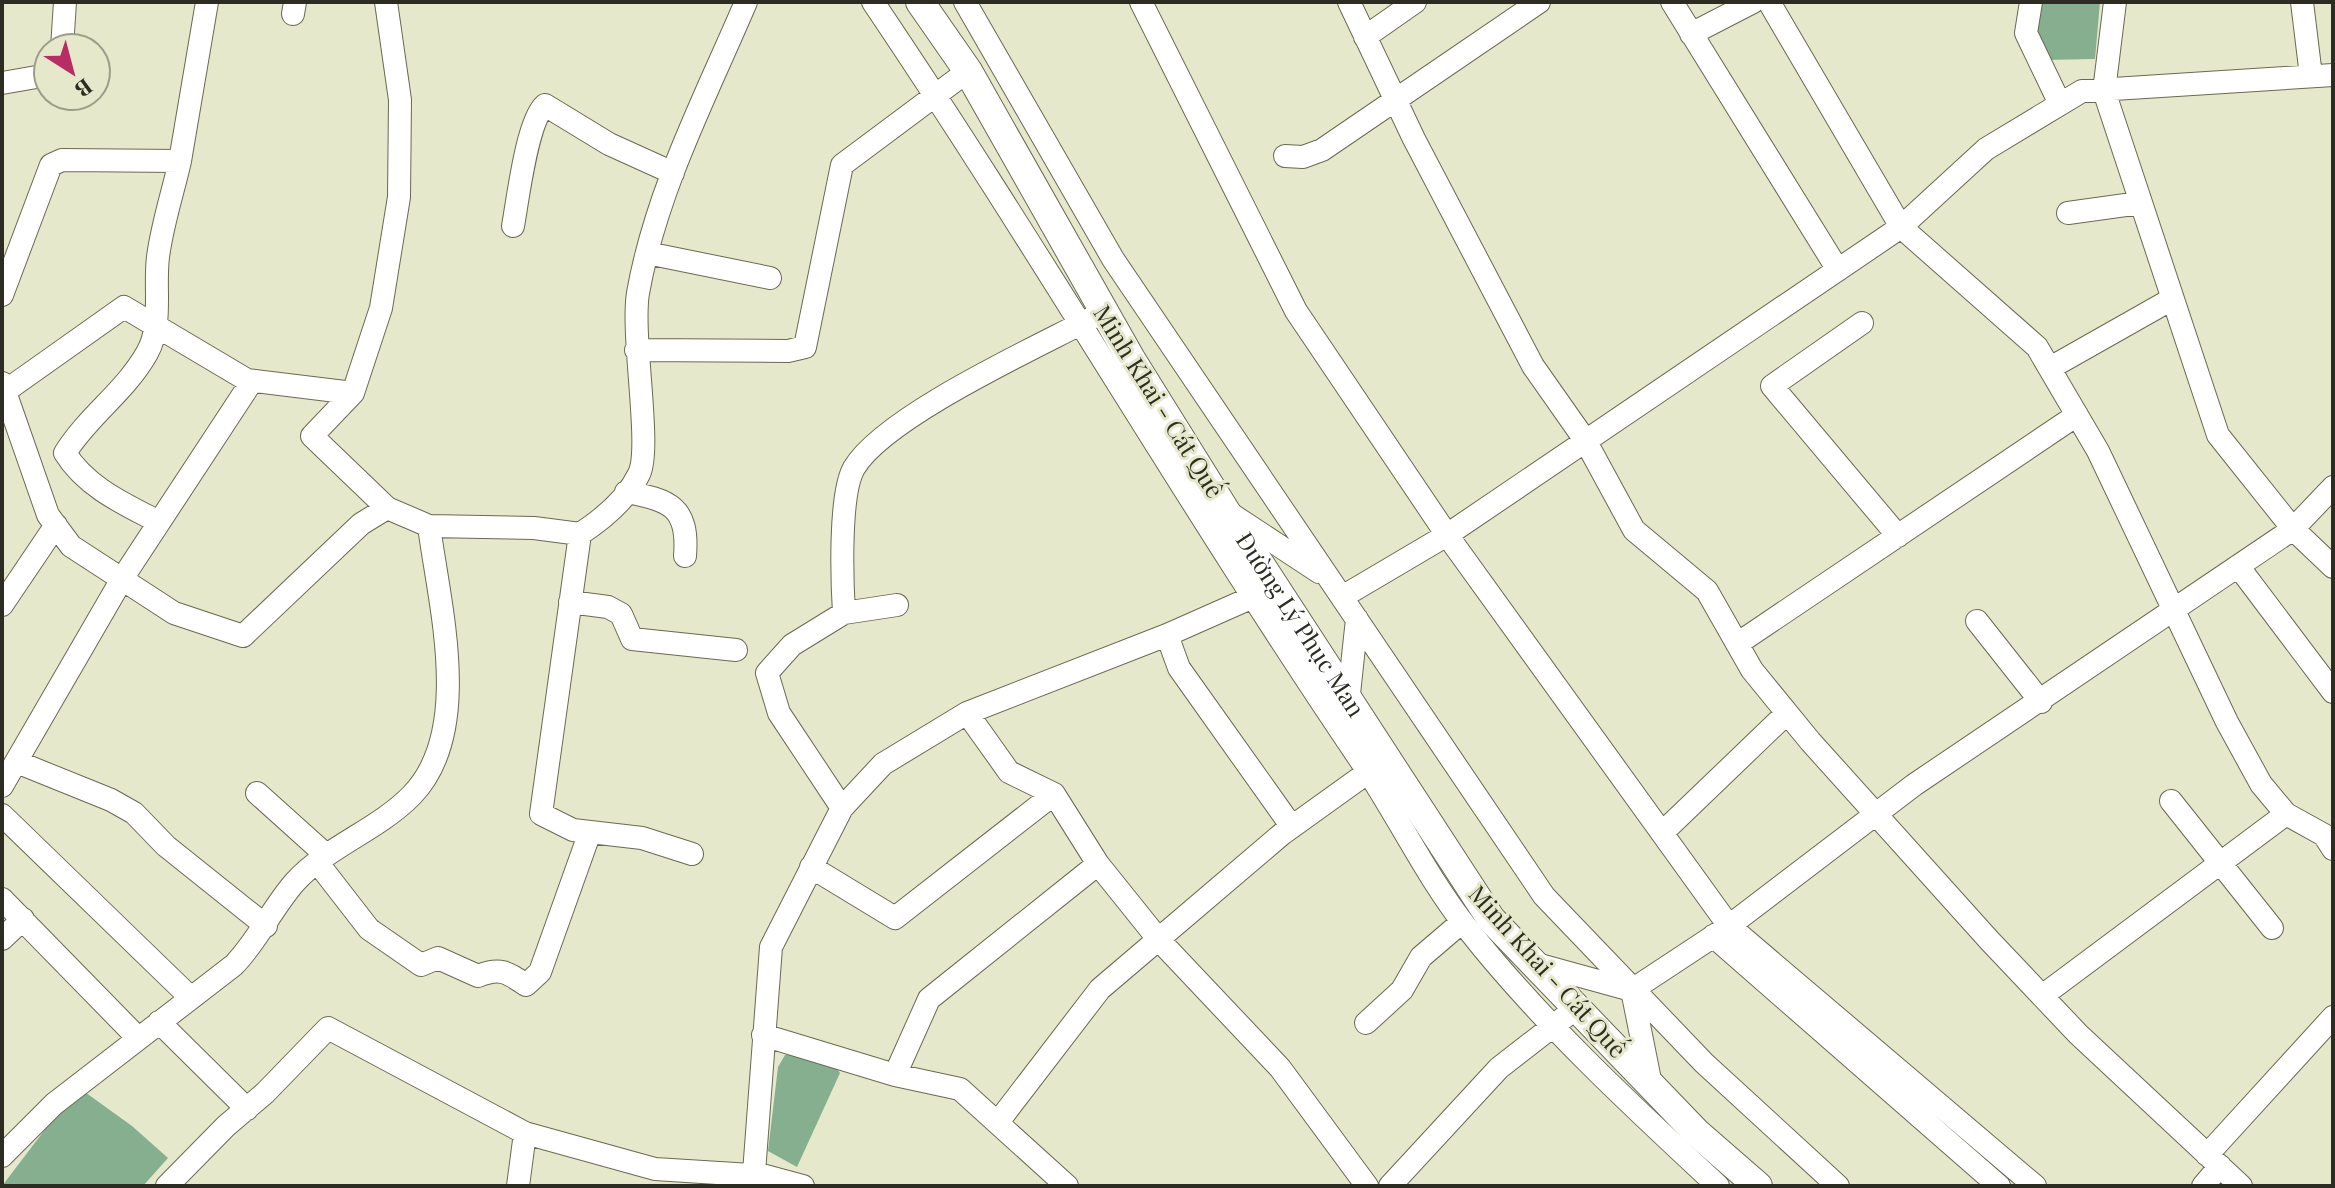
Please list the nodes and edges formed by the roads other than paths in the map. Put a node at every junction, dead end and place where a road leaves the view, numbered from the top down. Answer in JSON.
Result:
{"nodes":[{"id":1,"x":65,"y":2,"type":"edge"},
{"id":2,"x":207,"y":2,"type":"edge"},
{"id":3,"x":386,"y":2,"type":"edge"},
{"id":4,"x":746,"y":2,"type":"edge"},
{"id":5,"x":873,"y":2,"type":"edge"},
{"id":6,"x":920,"y":2,"type":"edge"},
{"id":7,"x":965,"y":2,"type":"edge"},
{"id":8,"x":1141,"y":2,"type":"edge"},
{"id":9,"x":1349,"y":2,"type":"edge"},
{"id":10,"x":1415,"y":2,"type":"edge"},
{"id":11,"x":1539,"y":2,"type":"edge"},
{"id":12,"x":1672,"y":2,"type":"edge"},
{"id":13,"x":1753,"y":2,"type":"edge"},
{"id":14,"x":1769,"y":2,"type":"edge"},
{"id":15,"x":2031,"y":2,"type":"edge"},
{"id":16,"x":2115,"y":2,"type":"edge"},
{"id":17,"x":2302,"y":2,"type":"edge"},
{"id":18,"x":63,"y":32,"type":"edge"},
{"id":19,"x":1691,"y":34,"type":"junction"},
{"id":20,"x":1365,"y":37,"type":"junction"},
{"id":21,"x":968,"y":71,"type":"junction"},
{"id":22,"x":2322,"y":76,"type":"edge"},
{"id":23,"x":32,"y":78,"type":"edge"},
{"id":24,"x":2,"y":83,"type":"edge"},
{"id":25,"x":2104,"y":91,"type":"junction"},
{"id":26,"x":936,"y":95,"type":"junction"},
{"id":27,"x":1395,"y":100,"type":"junction"},
{"id":28,"x":2060,"y":104,"type":"junction"},
{"id":29,"x":1285,"y":156,"type":"dead end"},
{"id":30,"x":180,"y":161,"type":"junction"},
{"id":31,"x":673,"y":173,"type":"junction"},
{"id":32,"x":2140,"y":203,"type":"junction"},
{"id":33,"x":2068,"y":213,"type":"dead end"},
{"id":34,"x":513,"y":226,"type":"dead end"},
{"id":35,"x":1901,"y":227,"type":"junction"},
{"id":36,"x":647,"y":253,"type":"junction"},
{"id":37,"x":1838,"y":270,"type":"junction"},
{"id":38,"x":770,"y":278,"type":"dead end"},
{"id":39,"x":2,"y":295,"type":"edge"},
{"id":40,"x":2172,"y":299,"type":"junction"},
{"id":41,"x":1104,"y":311,"type":"junction"},
{"id":42,"x":1862,"y":323,"type":"dead end"},
{"id":43,"x":1079,"y":325,"type":"junction"},
{"id":44,"x":156,"y":326,"type":"junction"},
{"id":45,"x":636,"y":350,"type":"junction"},
{"id":46,"x":2050,"y":368,"type":"junction"},
{"id":47,"x":252,"y":381,"type":"junction"},
{"id":48,"x":3,"y":388,"type":"edge"},
{"id":49,"x":353,"y":393,"type":"junction"},
{"id":50,"x":2077,"y":415,"type":"junction"},
{"id":51,"x":1585,"y":440,"type":"junction"},
{"id":52,"x":2333,"y":487,"type":"edge"},
{"id":53,"x":626,"y":492,"type":"junction"},
{"id":54,"x":387,"y":508,"type":"junction"},
{"id":55,"x":1225,"y":510,"type":"junction"},
{"id":56,"x":159,"y":522,"type":"junction"},
{"id":57,"x":56,"y":525,"type":"junction"},
{"id":58,"x":429,"y":526,"type":"junction"},
{"id":59,"x":2293,"y":529,"type":"junction"},
{"id":60,"x":580,"y":534,"type":"junction"},
{"id":61,"x":1447,"y":535,"type":"junction"},
{"id":62,"x":1898,"y":536,"type":"junction"},
{"id":63,"x":685,"y":556,"type":"dead end"},
{"id":64,"x":2238,"y":566,"type":"junction"},
{"id":65,"x":2333,"y":567,"type":"edge"},
{"id":66,"x":122,"y":579,"type":"junction"},
{"id":67,"x":1336,"y":588,"type":"junction"},
{"id":68,"x":1262,"y":593,"type":"junction"},
{"id":69,"x":570,"y":602,"type":"junction"},
{"id":70,"x":2,"y":605,"type":"edge"},
{"id":71,"x":897,"y":605,"type":"dead end"},
{"id":72,"x":2176,"y":610,"type":"junction"},
{"id":73,"x":844,"y":613,"type":"junction"},
{"id":74,"x":1357,"y":619,"type":"junction"},
{"id":75,"x":1977,"y":621,"type":"dead end"},
{"id":76,"x":1167,"y":635,"type":"junction"},
{"id":77,"x":1737,"y":644,"type":"junction"},
{"id":78,"x":736,"y":650,"type":"dead end"},
{"id":79,"x":2333,"y":692,"type":"edge"},
{"id":80,"x":2041,"y":702,"type":"junction"},
{"id":81,"x":1348,"y":703,"type":"junction"},
{"id":82,"x":967,"y":713,"type":"junction"},
{"id":83,"x":1787,"y":713,"type":"junction"},
{"id":84,"x":17,"y":762,"type":"junction"},
{"id":85,"x":1377,"y":766,"type":"junction"},
{"id":86,"x":2,"y":786,"type":"edge"},
{"id":87,"x":257,"y":793,"type":"dead end"},
{"id":88,"x":1054,"y":794,"type":"junction"},
{"id":89,"x":2171,"y":801,"type":"dead end"},
{"id":90,"x":842,"y":808,"type":"junction"},
{"id":91,"x":1878,"y":813,"type":"junction"},
{"id":92,"x":2286,"y":814,"type":"junction"},
{"id":93,"x":2,"y":815,"type":"edge"},
{"id":94,"x":1292,"y":827,"type":"junction"},
{"id":95,"x":590,"y":832,"type":"junction"},
{"id":96,"x":1662,"y":833,"type":"junction"},
{"id":97,"x":2333,"y":849,"type":"edge"},
{"id":98,"x":692,"y":854,"type":"dead end"},
{"id":99,"x":322,"y":858,"type":"junction"},
{"id":100,"x":2222,"y":862,"type":"junction"},
{"id":101,"x":1098,"y":864,"type":"junction"},
{"id":102,"x":811,"y":867,"type":"junction"},
{"id":103,"x":2,"y":899,"type":"edge"},
{"id":104,"x":23,"y":919,"type":"junction"},
{"id":105,"x":1462,"y":922,"type":"junction"},
{"id":106,"x":266,"y":926,"type":"junction"},
{"id":107,"x":2272,"y":928,"type":"dead end"},
{"id":108,"x":1721,"y":931,"type":"junction"},
{"id":109,"x":2,"y":939,"type":"edge"},
{"id":110,"x":1159,"y":940,"type":"junction"},
{"id":111,"x":1532,"y":962,"type":"junction"},
{"id":112,"x":1632,"y":990,"type":"junction"},
{"id":113,"x":2042,"y":996,"type":"junction"},
{"id":114,"x":191,"y":998,"type":"junction"},
{"id":115,"x":1565,"y":1016,"type":"junction"},
{"id":116,"x":2333,"y":1017,"type":"edge"},
{"id":117,"x":159,"y":1022,"type":"junction"},
{"id":118,"x":1366,"y":1023,"type":"dead end"},
{"id":119,"x":763,"y":1035,"type":"junction"},
{"id":120,"x":138,"y":1038,"type":"junction"},
{"id":121,"x":895,"y":1075,"type":"junction"},
{"id":122,"x":1651,"y":1085,"type":"junction"},
{"id":123,"x":247,"y":1109,"type":"junction"},
{"id":124,"x":998,"y":1122,"type":"junction"},
{"id":125,"x":525,"y":1133,"type":"junction"},
{"id":126,"x":4,"y":1150,"type":"edge"},
{"id":127,"x":2213,"y":1161,"type":"junction"},
{"id":128,"x":655,"y":1178,"type":"edge"},
{"id":129,"x":753,"y":1181,"type":"edge"},
{"id":130,"x":167,"y":1186,"type":"edge"},
{"id":131,"x":518,"y":1186,"type":"edge"},
{"id":132,"x":803,"y":1186,"type":"edge"},
{"id":133,"x":1067,"y":1186,"type":"edge"},
{"id":134,"x":1367,"y":1186,"type":"edge"},
{"id":135,"x":1390,"y":1186,"type":"edge"},
{"id":136,"x":1718,"y":1186,"type":"edge"},
{"id":137,"x":1758,"y":1186,"type":"edge"},
{"id":138,"x":1838,"y":1186,"type":"edge"},
{"id":139,"x":1999,"y":1186,"type":"edge"},
{"id":140,"x":2035,"y":1186,"type":"edge"},
{"id":141,"x":2203,"y":1186,"type":"edge"},
{"id":142,"x":2241,"y":1186,"type":"edge"}],
"edges":[{"from":1,"to":18,"type":"street"},
{"from":2,"to":30,"type":"street"},
{"from":3,"to":49,"type":"street"},
{"from":4,"to":31,"type":"street"},
{"from":5,"to":26,"type":"street","name":"Minh Khai - Cát Quế"},
{"from":6,"to":21,"type":"main road","name":"Đường Lý Phục Man"},
{"from":7,"to":67,"type":"street"},
{"from":8,"to":61,"type":"street"},
{"from":9,"to":20,"type":"street"},
{"from":10,"to":20,"type":"street"},
{"from":11,"to":27,"type":"street"},
{"from":12,"to":19,"type":"street"},
{"from":13,"to":19,"type":"street"},
{"from":14,"to":35,"type":"street"},
{"from":15,"to":28,"type":"street"},
{"from":16,"to":25,"type":"street"},
{"from":17,"to":22,"type":"street"},
{"from":19,"to":37,"type":"street"},
{"from":20,"to":27,"type":"street"},
{"from":21,"to":26,"type":"street"},
{"from":21,"to":41,"type":"main road","name":"Đường Lý Phục Man"},
{"from":22,"to":25,"type":"street"},
{"from":23,"to":24,"type":"street"},
{"from":25,"to":28,"type":"street"},
{"from":25,"to":32,"type":"street"},
{"from":26,"to":43,"type":"street","name":"Minh Khai - Cát Quế"},
{"from":26,"to":45,"type":"street"},
{"from":27,"to":29,"type":"street"},
{"from":27,"to":51,"type":"street"},
{"from":28,"to":35,"type":"street"},
{"from":30,"to":39,"type":"street"},
{"from":30,"to":44,"type":"street"},
{"from":31,"to":34,"type":"street"},
{"from":31,"to":36,"type":"street"},
{"from":32,"to":33,"type":"street"},
{"from":32,"to":40,"type":"street"},
{"from":35,"to":37,"type":"street"},
{"from":35,"to":46,"type":"street"},
{"from":36,"to":38,"type":"street"},
{"from":36,"to":45,"type":"street"},
{"from":37,"to":51,"type":"street"},
{"from":40,"to":46,"type":"street"},
{"from":40,"to":59,"type":"street"},
{"from":41,"to":43,"type":"street"},
{"from":41,"to":55,"type":"main road","name":"Đường Lý Phục Man"},
{"from":42,"to":62,"type":"street"},
{"from":43,"to":68,"type":"street","name":"Minh Khai - Cát Quế"},
{"from":43,"to":73,"type":"street"},
{"from":44,"to":47,"type":"street"},
{"from":44,"to":48,"type":"street"},
{"from":44,"to":56,"type":"street"},
{"from":45,"to":53,"type":"street"},
{"from":46,"to":50,"type":"street"},
{"from":47,"to":49,"type":"street"},
{"from":47,"to":56,"type":"street"},
{"from":48,"to":57,"type":"street"},
{"from":49,"to":54,"type":"street"},
{"from":50,"to":62,"type":"street"},
{"from":50,"to":72,"type":"street"},
{"from":51,"to":61,"type":"street"},
{"from":51,"to":77,"type":"street"},
{"from":52,"to":59,"type":"street"},
{"from":53,"to":60,"type":"street"},
{"from":53,"to":63,"type":"street"},
{"from":54,"to":58,"type":"street"},
{"from":54,"to":66,"type":"street"},
{"from":55,"to":67,"type":"street"},
{"from":55,"to":68,"type":"main road","name":"Đường Lý Phục Man"},
{"from":56,"to":66,"type":"street"},
{"from":57,"to":66,"type":"street"},
{"from":57,"to":70,"type":"street"},
{"from":58,"to":60,"type":"street"},
{"from":58,"to":99,"type":"street"},
{"from":59,"to":64,"type":"street"},
{"from":59,"to":65,"type":"street"},
{"from":60,"to":69,"type":"street"},
{"from":61,"to":67,"type":"street"},
{"from":61,"to":96,"type":"street"},
{"from":62,"to":77,"type":"street"},
{"from":64,"to":72,"type":"street"},
{"from":64,"to":79,"type":"street"},
{"from":66,"to":84,"type":"street"},
{"from":67,"to":74,"type":"street"},
{"from":68,"to":76,"type":"street"},
{"from":68,"to":81,"type":"main road","name":"Đường Lý Phục Man"},
{"from":68,"to":85,"type":"street","name":"Minh Khai - Cát Quế"},
{"from":69,"to":78,"type":"street"},
{"from":69,"to":95,"type":"street"},
{"from":71,"to":73,"type":"street"},
{"from":72,"to":80,"type":"street"},
{"from":72,"to":92,"type":"street"},
{"from":73,"to":90,"type":"street"},
{"from":74,"to":81,"type":"street"},
{"from":74,"to":112,"type":"street"},
{"from":75,"to":80,"type":"street"},
{"from":76,"to":82,"type":"street"},
{"from":76,"to":94,"type":"street"},
{"from":77,"to":83,"type":"street"},
{"from":80,"to":91,"type":"street"},
{"from":81,"to":85,"type":"main road","name":"Đường Lý Phục Man"},
{"from":82,"to":88,"type":"street"},
{"from":82,"to":90,"type":"street"},
{"from":83,"to":91,"type":"street"},
{"from":83,"to":96,"type":"street"},
{"from":84,"to":86,"type":"street"},
{"from":84,"to":106,"type":"street"},
{"from":85,"to":94,"type":"street"},
{"from":85,"to":105,"type":"street","name":"Minh Khai - Cát Quế"},
{"from":85,"to":111,"type":"main road","name":"Đường Lý Phục Man"},
{"from":87,"to":99,"type":"street"},
{"from":88,"to":101,"type":"street"},
{"from":88,"to":102,"type":"street"},
{"from":89,"to":100,"type":"street"},
{"from":90,"to":102,"type":"street"},
{"from":91,"to":108,"type":"street"},
{"from":91,"to":113,"type":"street"},
{"from":92,"to":97,"type":"street"},
{"from":92,"to":100,"type":"street"},
{"from":93,"to":114,"type":"street"},
{"from":94,"to":110,"type":"street"},
{"from":95,"to":98,"type":"street"},
{"from":95,"to":99,"type":"street"},
{"from":96,"to":108,"type":"street"},
{"from":99,"to":106,"type":"street"},
{"from":100,"to":107,"type":"street"},
{"from":100,"to":113,"type":"street"},
{"from":101,"to":110,"type":"street"},
{"from":101,"to":121,"type":"street"},
{"from":102,"to":119,"type":"street"},
{"from":103,"to":104,"type":"street"},
{"from":104,"to":109,"type":"street"},
{"from":104,"to":120,"type":"street"},
{"from":105,"to":115,"type":"street","name":"Minh Khai - Cát Quế"},
{"from":105,"to":118,"type":"street"},
{"from":106,"to":114,"type":"street"},
{"from":108,"to":112,"type":"street"},
{"from":108,"to":139,"type":"street"},
{"from":108,"to":140,"type":"street"},
{"from":110,"to":124,"type":"street"},
{"from":110,"to":134,"type":"street"},
{"from":111,"to":112,"type":"street"},
{"from":111,"to":115,"type":"main road","name":"Đường Lý Phục Man"},
{"from":112,"to":122,"type":"street"},
{"from":112,"to":138,"type":"street"},
{"from":113,"to":127,"type":"street"},
{"from":114,"to":117,"type":"street"},
{"from":115,"to":122,"type":"main road","name":"Đường Lý Phục Man"},
{"from":115,"to":135,"type":"street"},
{"from":115,"to":136,"type":"street","name":"Minh Khai - Cát Quế"},
{"from":116,"to":127,"type":"street"},
{"from":117,"to":120,"type":"street"},
{"from":117,"to":123,"type":"street"},
{"from":119,"to":121,"type":"street"},
{"from":119,"to":129,"type":"street"},
{"from":120,"to":126,"type":"street"},
{"from":121,"to":124,"type":"street"},
{"from":122,"to":137,"type":"main road","name":"Đường Lý Phục Man"},
{"from":123,"to":125,"type":"street"},
{"from":123,"to":130,"type":"street"},
{"from":124,"to":133,"type":"street"},
{"from":125,"to":128,"type":"street"},
{"from":125,"to":131,"type":"street"},
{"from":127,"to":141,"type":"street"},
{"from":127,"to":142,"type":"street"},
{"from":128,"to":129,"type":"street"},
{"from":129,"to":132,"type":"street"}]}
